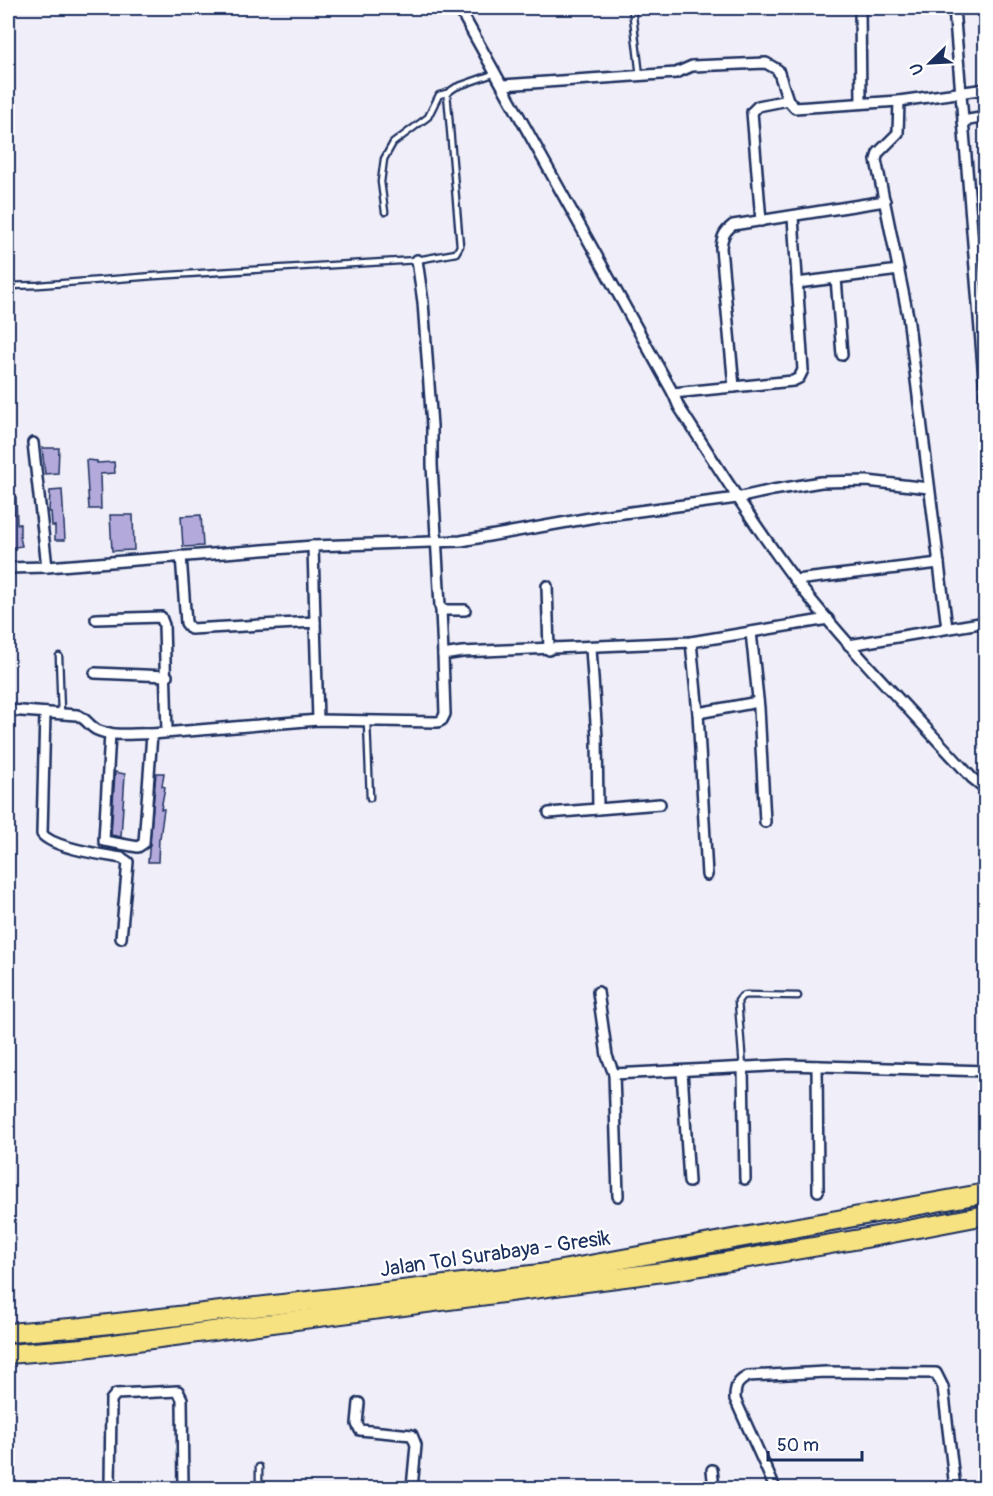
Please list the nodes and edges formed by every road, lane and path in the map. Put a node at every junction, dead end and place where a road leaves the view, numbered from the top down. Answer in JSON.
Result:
{"nodes":[{"id":1,"x":459,"y":8,"type":"edge"},
{"id":2,"x":632,"y":8,"type":"edge"},
{"id":3,"x":860,"y":8,"type":"edge"},
{"id":4,"x":954,"y":8,"type":"edge"},
{"id":5,"x":496,"y":73,"type":"junction"},
{"id":6,"x":639,"y":75,"type":"junction"},
{"id":7,"x":503,"y":85,"type":"junction"},
{"id":8,"x":986,"y":89,"type":"edge"},
{"id":9,"x":447,"y":93,"type":"junction"},
{"id":10,"x":961,"y":93,"type":"junction"},
{"id":11,"x":788,"y":100,"type":"junction"},
{"id":12,"x":899,"y":101,"type":"junction"},
{"id":13,"x":861,"y":104,"type":"junction"},
{"id":14,"x":986,"y":117,"type":"edge"},
{"id":15,"x":963,"y":120,"type":"junction"},
{"id":16,"x":885,"y":201,"type":"junction"},
{"id":17,"x":385,"y":212,"type":"dead end"},
{"id":18,"x":794,"y":217,"type":"junction"},
{"id":19,"x":761,"y":221,"type":"junction"},
{"id":20,"x":417,"y":260,"type":"junction"},
{"id":21,"x":899,"y":270,"type":"junction"},
{"id":22,"x":836,"y":278,"type":"junction"},
{"id":23,"x":797,"y":283,"type":"junction"},
{"id":24,"x":8,"y":286,"type":"edge"},
{"id":25,"x":842,"y":355,"type":"dead end"},
{"id":26,"x":734,"y":387,"type":"junction"},
{"id":27,"x":673,"y":393,"type":"junction"},
{"id":28,"x":986,"y":404,"type":"edge"},
{"id":29,"x":33,"y":443,"type":"dead end"},
{"id":30,"x":928,"y":488,"type":"junction"},
{"id":31,"x":737,"y":498,"type":"junction"},
{"id":32,"x":436,"y":541,"type":"junction"},
{"id":33,"x":313,"y":546,"type":"junction"},
{"id":34,"x":181,"y":556,"type":"junction"},
{"id":35,"x":939,"y":563,"type":"junction"},
{"id":36,"x":47,"y":567,"type":"junction"},
{"id":37,"x":8,"y":568,"type":"edge"},
{"id":38,"x":796,"y":580,"type":"junction"},
{"id":39,"x":547,"y":586,"type":"dead end"},
{"id":40,"x":441,"y":610,"type":"junction"},
{"id":41,"x":465,"y":610,"type":"dead end"},
{"id":42,"x":96,"y":619,"type":"dead end"},
{"id":43,"x":828,"y":620,"type":"junction"},
{"id":44,"x":315,"y":622,"type":"junction"},
{"id":45,"x":986,"y":622,"type":"edge"},
{"id":46,"x":947,"y":628,"type":"junction"},
{"id":47,"x":751,"y":632,"type":"junction"},
{"id":48,"x":690,"y":642,"type":"junction"},
{"id":49,"x":849,"y":645,"type":"junction"},
{"id":50,"x":591,"y":648,"type":"junction"},
{"id":51,"x":549,"y":650,"type":"junction"},
{"id":52,"x":443,"y":655,"type":"junction"},
{"id":53,"x":59,"y":656,"type":"dead end"},
{"id":54,"x":95,"y":673,"type":"dead end"},
{"id":55,"x":166,"y":676,"type":"junction"},
{"id":56,"x":758,"y":702,"type":"junction"},
{"id":57,"x":8,"y":710,"type":"edge"},
{"id":58,"x":45,"y":712,"type":"junction"},
{"id":59,"x":61,"y":713,"type":"junction"},
{"id":60,"x":698,"y":713,"type":"junction"},
{"id":61,"x":318,"y":720,"type":"junction"},
{"id":62,"x":368,"y":722,"type":"junction"},
{"id":63,"x":167,"y":732,"type":"junction"},
{"id":64,"x":110,"y":733,"type":"junction"},
{"id":65,"x":152,"y":734,"type":"junction"},
{"id":66,"x":986,"y":789,"type":"edge"},
{"id":67,"x":370,"y":798,"type":"dead end"},
{"id":68,"x":660,"y":804,"type":"dead end"},
{"id":69,"x":598,"y":809,"type":"junction"},
{"id":70,"x":549,"y":813,"type":"dead end"},
{"id":71,"x":765,"y":822,"type":"dead end"},
{"id":72,"x":707,"y":875,"type":"dead end"},
{"id":73,"x":121,"y":938,"type":"dead end"},
{"id":74,"x":598,"y":992,"type":"dead end"},
{"id":75,"x":798,"y":996,"type":"dead end"},
{"id":76,"x":817,"y":1066,"type":"junction"},
{"id":77,"x":743,"y":1068,"type":"junction"},
{"id":78,"x":682,"y":1071,"type":"junction"},
{"id":79,"x":986,"y":1071,"type":"edge"},
{"id":80,"x":614,"y":1074,"type":"junction"},
{"id":81,"x":745,"y":1179,"type":"dead end"},
{"id":82,"x":689,"y":1182,"type":"dead end"},
{"id":83,"x":818,"y":1191,"type":"dead end"},
{"id":84,"x":986,"y":1193,"type":"edge"},
{"id":85,"x":618,"y":1196,"type":"dead end"},
{"id":86,"x":986,"y":1215,"type":"edge"},
{"id":87,"x":8,"y":1333,"type":"edge"},
{"id":88,"x":8,"y":1354,"type":"edge"},
{"id":89,"x":359,"y":1403,"type":"dead end"},
{"id":90,"x":259,"y":1467,"type":"dead end"},
{"id":91,"x":712,"y":1470,"type":"dead end"},
{"id":92,"x":110,"y":1488,"type":"edge"},
{"id":93,"x":183,"y":1488,"type":"edge"},
{"id":94,"x":259,"y":1488,"type":"edge"},
{"id":95,"x":412,"y":1488,"type":"edge"},
{"id":96,"x":714,"y":1488,"type":"edge"},
{"id":97,"x":775,"y":1488,"type":"edge"},
{"id":98,"x":955,"y":1488,"type":"edge"}],
"edges":[{"from":1,"to":5,"type":"street"},
{"from":2,"to":6,"type":"lane"},
{"from":3,"to":13,"type":"street"},
{"from":4,"to":10,"type":"street"},
{"from":5,"to":7,"type":"street"},
{"from":5,"to":9,"type":"lane"},
{"from":6,"to":7,"type":"street"},
{"from":6,"to":11,"type":"street"},
{"from":7,"to":27,"type":"street"},
{"from":8,"to":10,"type":"street"},
{"from":9,"to":17,"type":"lane"},
{"from":9,"to":20,"type":"lane"},
{"from":10,"to":12,"type":"street"},
{"from":10,"to":15,"type":"street"},
{"from":11,"to":13,"type":"street"},
{"from":11,"to":19,"type":"street"},
{"from":12,"to":13,"type":"street"},
{"from":12,"to":16,"type":"street"},
{"from":14,"to":15,"type":"street"},
{"from":15,"to":28,"type":"street"},
{"from":16,"to":18,"type":"street"},
{"from":16,"to":21,"type":"street"},
{"from":18,"to":19,"type":"street"},
{"from":18,"to":23,"type":"street"},
{"from":19,"to":26,"type":"street"},
{"from":20,"to":24,"type":"lane"},
{"from":20,"to":32,"type":"street"},
{"from":21,"to":22,"type":"street"},
{"from":21,"to":30,"type":"street"},
{"from":22,"to":23,"type":"street"},
{"from":22,"to":25,"type":"street"},
{"from":23,"to":26,"type":"street"},
{"from":26,"to":27,"type":"street"},
{"from":27,"to":31,"type":"street"},
{"from":29,"to":36,"type":"street"},
{"from":30,"to":31,"type":"street"},
{"from":30,"to":35,"type":"street"},
{"from":31,"to":32,"type":"street"},
{"from":31,"to":38,"type":"street"},
{"from":32,"to":33,"type":"street"},
{"from":32,"to":40,"type":"street"},
{"from":33,"to":34,"type":"street"},
{"from":33,"to":44,"type":"street"},
{"from":34,"to":36,"type":"street"},
{"from":34,"to":44,"type":"street"},
{"from":35,"to":38,"type":"street"},
{"from":35,"to":46,"type":"street"},
{"from":36,"to":37,"type":"street"},
{"from":38,"to":43,"type":"street"},
{"from":39,"to":51,"type":"street"},
{"from":40,"to":41,"type":"street"},
{"from":40,"to":52,"type":"street"},
{"from":42,"to":55,"type":"street"},
{"from":43,"to":47,"type":"street"},
{"from":43,"to":49,"type":"street"},
{"from":44,"to":61,"type":"street"},
{"from":45,"to":46,"type":"street"},
{"from":46,"to":49,"type":"street"},
{"from":47,"to":48,"type":"street"},
{"from":47,"to":56,"type":"street"},
{"from":48,"to":50,"type":"street"},
{"from":48,"to":60,"type":"street"},
{"from":49,"to":66,"type":"street"},
{"from":50,"to":51,"type":"street"},
{"from":50,"to":69,"type":"street"},
{"from":51,"to":52,"type":"street"},
{"from":52,"to":62,"type":"street"},
{"from":53,"to":59,"type":"lane"},
{"from":54,"to":55,"type":"street"},
{"from":55,"to":63,"type":"street"},
{"from":56,"to":60,"type":"street"},
{"from":56,"to":71,"type":"street"},
{"from":57,"to":58,"type":"street"},
{"from":58,"to":59,"type":"street"},
{"from":58,"to":73,"type":"street"},
{"from":59,"to":64,"type":"street"},
{"from":60,"to":72,"type":"street"},
{"from":61,"to":62,"type":"street"},
{"from":61,"to":63,"type":"street"},
{"from":62,"to":67,"type":"lane"},
{"from":63,"to":65,"type":"street"},
{"from":64,"to":65,"type":"street"},
{"from":64,"to":65,"type":"street"},
{"from":68,"to":69,"type":"street"},
{"from":69,"to":70,"type":"street"},
{"from":74,"to":80,"type":"street"},
{"from":75,"to":77,"type":"lane"},
{"from":76,"to":77,"type":"street"},
{"from":76,"to":79,"type":"street"},
{"from":76,"to":83,"type":"street"},
{"from":77,"to":78,"type":"street"},
{"from":77,"to":81,"type":"street"},
{"from":78,"to":80,"type":"street"},
{"from":78,"to":82,"type":"street"},
{"from":80,"to":85,"type":"street"},
{"from":84,"to":87,"type":"highway","name":"Jalan Tol Surabaya - Gresik"},
{"from":86,"to":88,"type":"highway","name":"Jalan Tol Surabaya - Gresik"},
{"from":89,"to":95,"type":"street"},
{"from":90,"to":94,"type":"lane"},
{"from":91,"to":96,"type":"street"},
{"from":92,"to":93,"type":"street"},
{"from":97,"to":98,"type":"street"}]}
